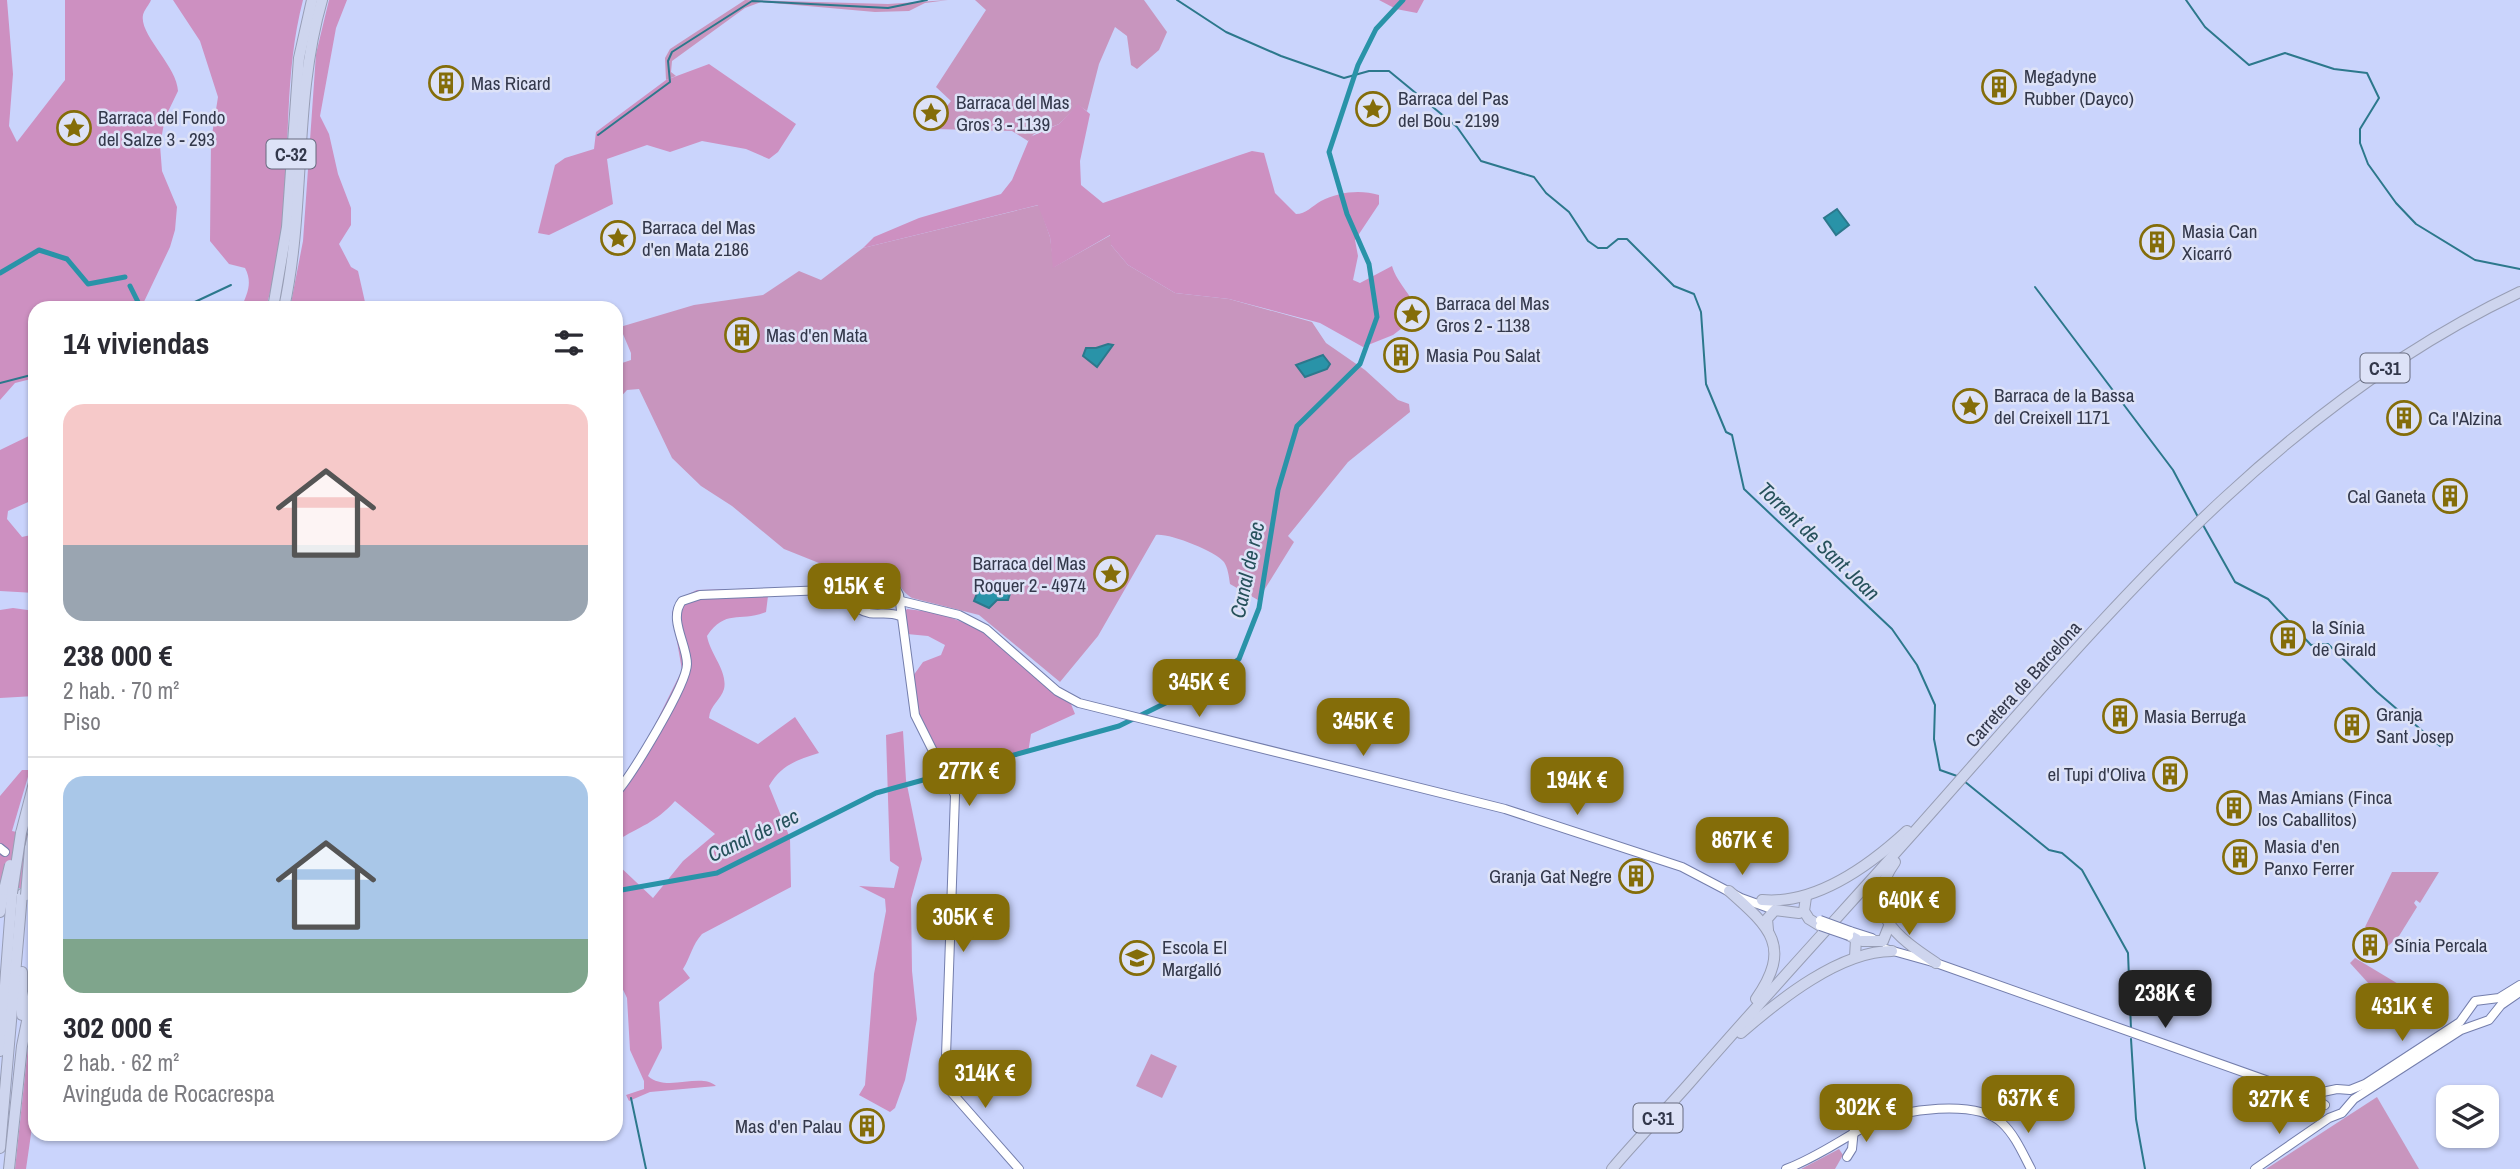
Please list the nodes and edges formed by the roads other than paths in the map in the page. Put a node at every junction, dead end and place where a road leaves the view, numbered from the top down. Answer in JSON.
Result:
{"nodes":[{"id":1,"x":312,"y":0,"type":"edge"},
{"id":2,"x":322,"y":0,"type":"edge"},
{"id":3,"x":2520,"y":292,"type":"edge"},
{"id":4,"x":274,"y":301,"type":"edge"},
{"id":5,"x":285,"y":301,"type":"edge"},
{"id":6,"x":852,"y":589,"type":"junction"},
{"id":7,"x":820,"y":591,"type":"junction"},
{"id":8,"x":898,"y":600,"type":"junction"},
{"id":9,"x":855,"y":605,"type":"junction"},
{"id":10,"x":886,"y":612,"type":"junction"},
{"id":11,"x":900,"y":616,"type":"junction"},
{"id":12,"x":623,"y":782,"type":"edge"},
{"id":13,"x":1959,"y":782,"type":"junction"},
{"id":14,"x":28,"y":801,"type":"edge"},
{"id":15,"x":28,"y":854,"type":"edge"},
{"id":16,"x":1713,"y":882,"type":"junction"},
{"id":17,"x":1729,"y":891,"type":"junction"},
{"id":18,"x":16,"y":893,"type":"junction"},
{"id":19,"x":1807,"y":897,"type":"junction"},
{"id":20,"x":1762,"y":900,"type":"junction"},
{"id":21,"x":1775,"y":910,"type":"junction"},
{"id":22,"x":0,"y":912,"type":"edge"},
{"id":23,"x":1803,"y":914,"type":"junction"},
{"id":24,"x":1820,"y":924,"type":"junction"},
{"id":25,"x":1836,"y":926,"type":"joint"},
{"id":26,"x":1889,"y":926,"type":"junction"},
{"id":27,"x":1768,"y":930,"type":"junction"},
{"id":28,"x":1854,"y":936,"type":"junction"},
{"id":29,"x":1879,"y":941,"type":"junction"},
{"id":30,"x":1892,"y":951,"type":"junction"},
{"id":31,"x":1854,"y":957,"type":"junction"},
{"id":32,"x":1923,"y":959,"type":"junction"},
{"id":33,"x":1936,"y":963,"type":"junction"},
{"id":34,"x":2520,"y":985,"type":"edge"},
{"id":35,"x":2520,"y":992,"type":"edge"},
{"id":36,"x":2483,"y":1000,"type":"junction"},
{"id":37,"x":2469,"y":1010,"type":"junction"},
{"id":38,"x":2493,"y":1012,"type":"junction"},
{"id":39,"x":28,"y":1016,"type":"edge"},
{"id":40,"x":2476,"y":1022,"type":"junction"},
{"id":41,"x":22,"y":1046,"type":"junction"},
{"id":42,"x":0,"y":1051,"type":"edge"},
{"id":43,"x":1703,"y":1068,"type":"junction"},
{"id":44,"x":2328,"y":1091,"type":"junction"},
{"id":45,"x":2343,"y":1091,"type":"junction"},
{"id":46,"x":2308,"y":1095,"type":"junction"},
{"id":47,"x":2326,"y":1107,"type":"junction"},
{"id":48,"x":2341,"y":1112,"type":"junction"},
{"id":49,"x":2320,"y":1126,"type":"junction"},
{"id":50,"x":1854,"y":1132,"type":"junction"},
{"id":51,"x":1839,"y":1144,"type":"junction"},
{"id":52,"x":0,"y":1148,"type":"edge"},
{"id":53,"x":9,"y":1169,"type":"edge"},
{"id":54,"x":1019,"y":1169,"type":"edge"},
{"id":55,"x":1612,"y":1169,"type":"edge"},
{"id":56,"x":1786,"y":1169,"type":"edge"},
{"id":57,"x":2031,"y":1169,"type":"edge"},
{"id":58,"x":2255,"y":1169,"type":"edge"}],
"edges":[{"from":1,"to":4,"type":"highway","number":"C-32"},
{"from":2,"to":5,"type":"highway","number":"C-32"},
{"from":3,"to":13,"type":"highway","name":"Carretera de Barcelona","number":"C-31"},
{"from":6,"to":7,"type":"street"},
{"from":6,"to":8,"type":"street"},
{"from":6,"to":8,"type":"street"},
{"from":6,"to":9,"type":"street"},
{"from":7,"to":9,"type":"street"},
{"from":7,"to":12,"type":"street"},
{"from":8,"to":10,"type":"street"},
{"from":8,"to":11,"type":"street"},
{"from":8,"to":16,"type":"street"},
{"from":9,"to":10,"type":"street"},
{"from":10,"to":11,"type":"street"},
{"from":11,"to":54,"type":"street"},
{"from":13,"to":19,"type":"highway"},
{"from":13,"to":26,"type":"highway"},
{"from":13,"to":43,"type":"highway","name":"Carretera de Barcelona","number":"C-31"},
{"from":14,"to":18,"type":"highway","bridge":true},
{"from":15,"to":18,"type":"highway","bridge":true},
{"from":16,"to":17,"type":"street"},
{"from":16,"to":20,"type":"street"},
{"from":17,"to":21,"type":"street"},
{"from":17,"to":27,"type":"highway"},
{"from":18,"to":22,"type":"highway"},
{"from":18,"to":41,"type":"highway"},
{"from":18,"to":42,"type":"highway"},
{"from":18,"to":52,"type":"highway"},
{"from":19,"to":20,"type":"highway"},
{"from":19,"to":23,"type":"highway"},
{"from":20,"to":23,"type":"street"},
{"from":21,"to":23,"type":"highway"},
{"from":21,"to":24,"type":"street"},
{"from":21,"to":27,"type":"highway"},
{"from":23,"to":24,"type":"highway"},
{"from":24,"to":25,"type":"street","bridge":true},
{"from":24,"to":28,"type":"street","bridge":true},
{"from":25,"to":28,"type":"highway"},
{"from":26,"to":29,"type":"highway"},
{"from":26,"to":33,"type":"highway"},
{"from":27,"to":43,"type":"highway"},
{"from":28,"to":29,"type":"highway"},
{"from":28,"to":30,"type":"street"},
{"from":28,"to":31,"type":"highway"},
{"from":29,"to":32,"type":"street"},
{"from":30,"to":31,"type":"highway"},
{"from":30,"to":32,"type":"street"},
{"from":31,"to":43,"type":"highway"},
{"from":32,"to":33,"type":"street"},
{"from":33,"to":46,"type":"street"},
{"from":34,"to":36,"type":"street"},
{"from":35,"to":38,"type":"street"},
{"from":36,"to":37,"type":"street"},
{"from":36,"to":38,"type":"street"},
{"from":37,"to":40,"type":"street"},
{"from":37,"to":45,"type":"street"},
{"from":38,"to":40,"type":"street"},
{"from":39,"to":41,"type":"highway"},
{"from":40,"to":48,"type":"street"},
{"from":41,"to":53,"type":"highway"},
{"from":43,"to":55,"type":"highway","name":"Carretera de Barcelona","number":"C-31"},
{"from":44,"to":45,"type":"street"},
{"from":44,"to":46,"type":"street"},
{"from":44,"to":47,"type":"street"},
{"from":45,"to":48,"type":"street"},
{"from":46,"to":47,"type":"street"},
{"from":47,"to":48,"type":"street"},
{"from":47,"to":49,"type":"street"},
{"from":48,"to":49,"type":"street"},
{"from":49,"to":58,"type":"street"},
{"from":50,"to":51,"type":"street"},
{"from":50,"to":51,"type":"street"},
{"from":50,"to":57,"type":"street"},
{"from":51,"to":56,"type":"street"}]}
